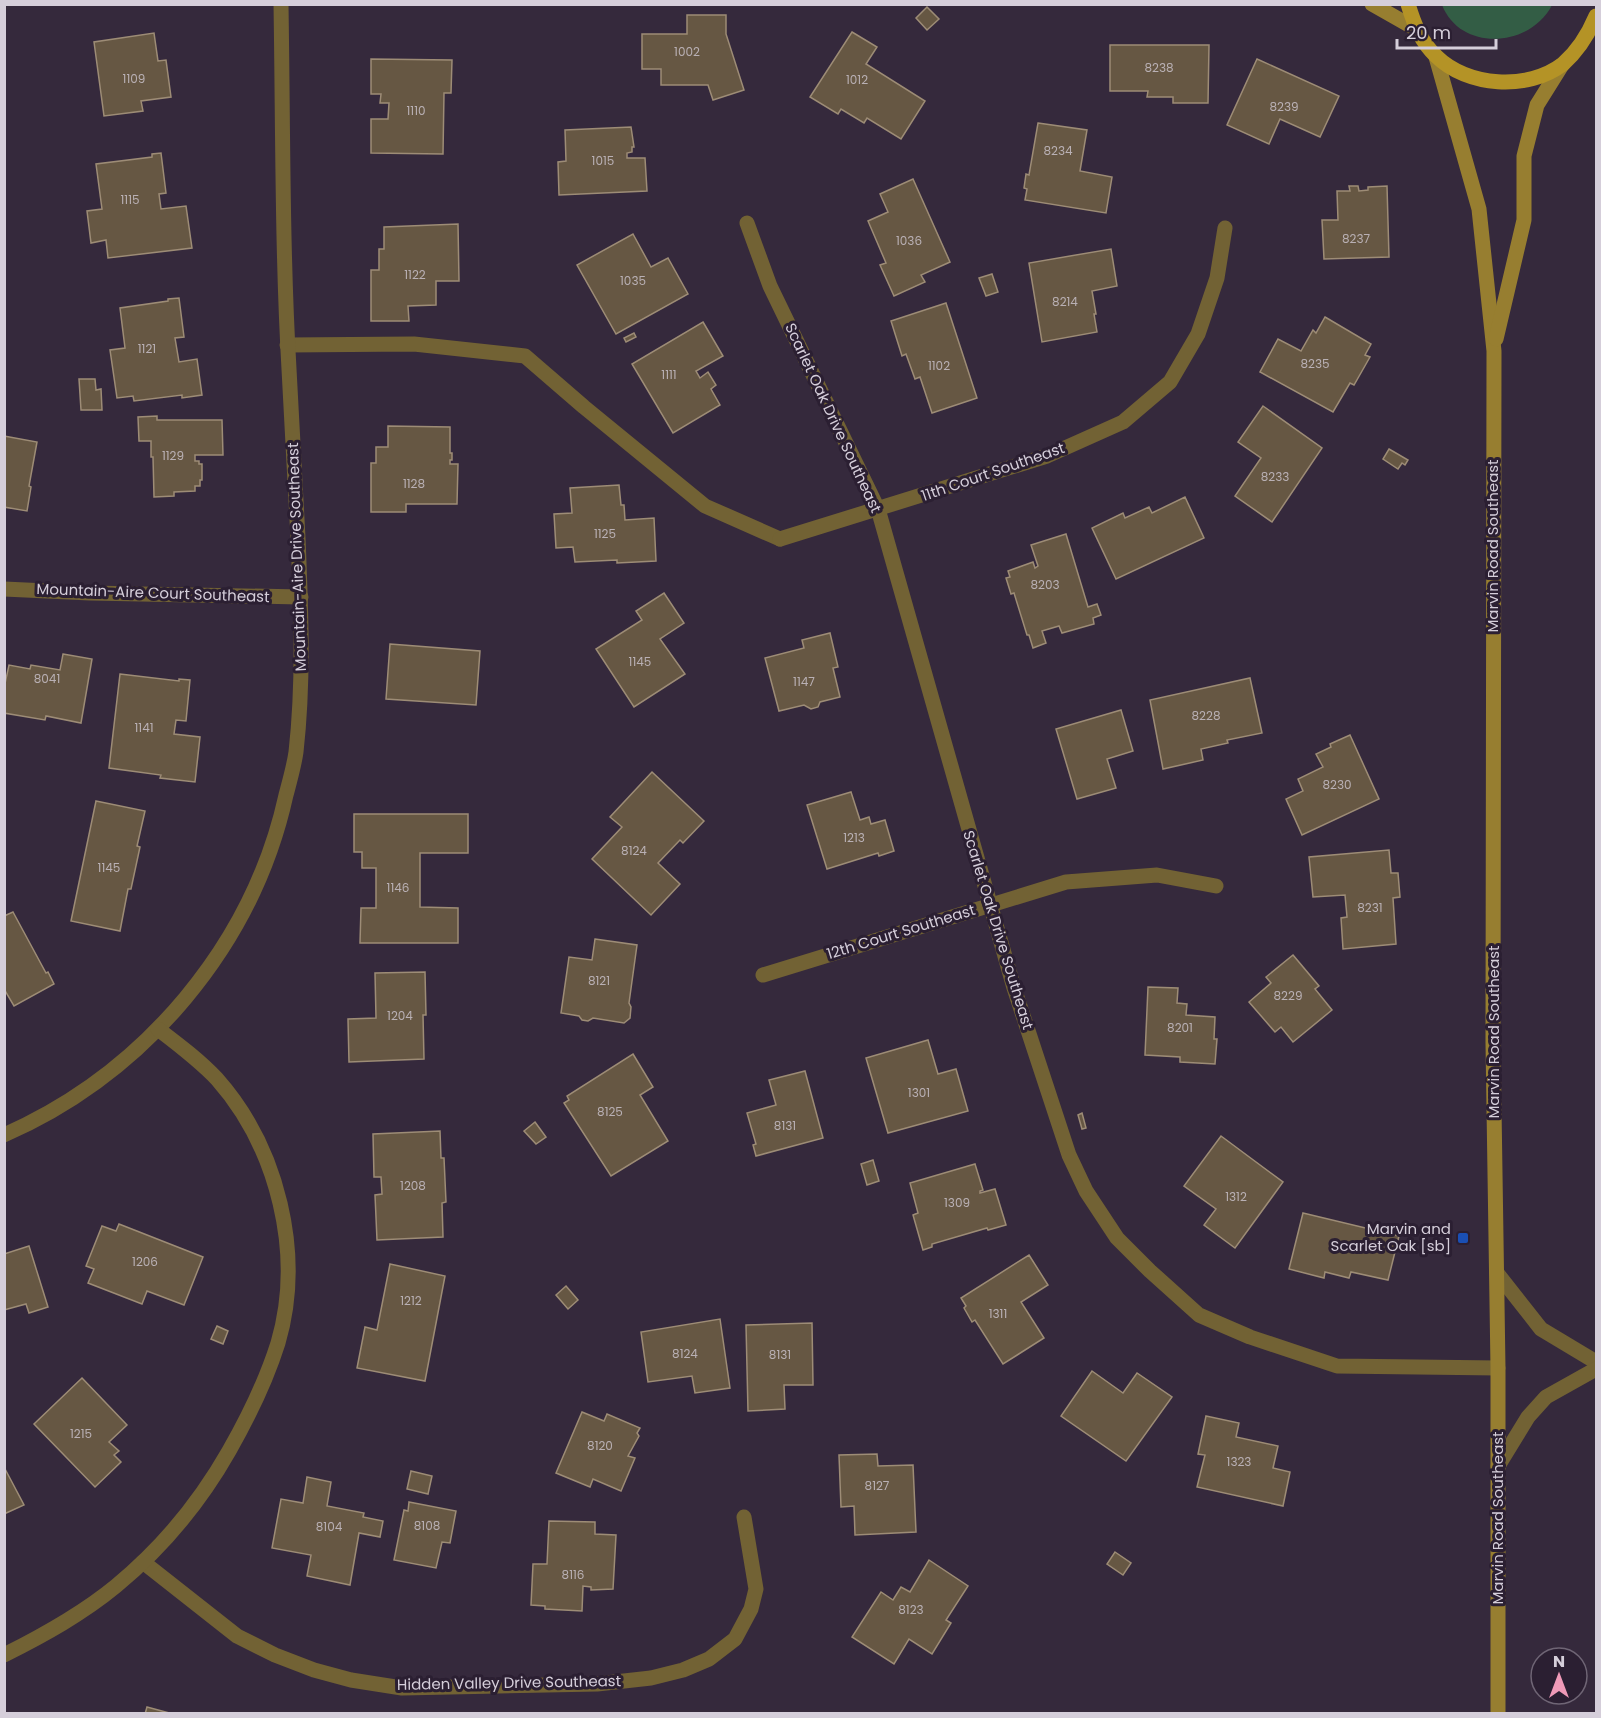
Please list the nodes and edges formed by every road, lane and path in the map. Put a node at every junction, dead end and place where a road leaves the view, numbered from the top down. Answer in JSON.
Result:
{"nodes":[{"id":1,"x":281,"y":4,"type":"edge"},
{"id":2,"x":1372,"y":4,"type":"edge"},
{"id":3,"x":1408,"y":4,"type":"edge"},
{"id":4,"x":1596,"y":16,"type":"edge"},
{"id":5,"x":1416,"y":29,"type":"junction"},
{"id":6,"x":1589,"y":46,"type":"edge"},
{"id":7,"x":1436,"y":57,"type":"junction"},
{"id":8,"x":1562,"y":65,"type":"junction"},
{"id":9,"x":747,"y":223,"type":"dead end"},
{"id":10,"x":1225,"y":228,"type":"dead end"},
{"id":11,"x":287,"y":345,"type":"junction"},
{"id":12,"x":1494,"y":351,"type":"junction"},
{"id":13,"x":878,"y":509,"type":"junction"},
{"id":14,"x":4,"y":589,"type":"edge"},
{"id":15,"x":301,"y":597,"type":"junction"},
{"id":16,"x":1216,"y":886,"type":"dead end"},
{"id":17,"x":989,"y":904,"type":"junction"},
{"id":18,"x":763,"y":975,"type":"dead end"},
{"id":19,"x":158,"y":1029,"type":"junction"},
{"id":20,"x":4,"y":1135,"type":"edge"},
{"id":21,"x":1497,"y":1273,"type":"junction"},
{"id":22,"x":1596,"y":1362,"type":"edge"},
{"id":23,"x":1498,"y":1368,"type":"junction"},
{"id":24,"x":1596,"y":1369,"type":"edge"},
{"id":25,"x":1498,"y":1466,"type":"junction"},
{"id":26,"x":744,"y":1517,"type":"dead end"},
{"id":27,"x":143,"y":1562,"type":"junction"},
{"id":28,"x":4,"y":1655,"type":"edge"},
{"id":29,"x":1498,"y":1713,"type":"edge"}],
"edges":[{"from":1,"to":11,"type":"street","name":"Mountain-Aire Drive Southeast"},
{"from":2,"to":5,"type":"street"},
{"from":3,"to":5,"type":"main road"},
{"from":4,"to":6,"type":"main road"},
{"from":5,"to":7,"type":"main road"},
{"from":6,"to":8,"type":"main road"},
{"from":7,"to":8,"type":"main road"},
{"from":7,"to":12,"type":"street","name":"Marvin Road Southeast"},
{"from":8,"to":12,"type":"street","name":"Marvin Road Southeast"},
{"from":9,"to":13,"type":"street","name":"Scarlet Oak Drive Southeast"},
{"from":10,"to":13,"type":"street","name":"11th Court Southeast"},
{"from":11,"to":13,"type":"street","name":"11th Court Southeast"},
{"from":11,"to":15,"type":"street","name":"Mountain-Aire Drive Southeast"},
{"from":12,"to":21,"type":"street","name":"Marvin Road Southeast"},
{"from":13,"to":17,"type":"street","name":"Scarlet Oak Drive Southeast"},
{"from":14,"to":15,"type":"street","name":"Mountain-Aire Court Southeast"},
{"from":15,"to":19,"type":"street","name":"Mountain-Aire Drive Southeast"},
{"from":16,"to":17,"type":"street","name":"12th Court Southeast"},
{"from":17,"to":18,"type":"street","name":"12th Court Southeast"},
{"from":17,"to":23,"type":"street","name":"Scarlet Oak Drive Southeast"},
{"from":19,"to":20,"type":"street","name":"Mountain-Aire Drive Southeast"},
{"from":19,"to":27,"type":"street"},
{"from":21,"to":22,"type":"street"},
{"from":21,"to":23,"type":"street","name":"Marvin Road Southeast"},
{"from":23,"to":25,"type":"street","name":"Marvin Road Southeast"},
{"from":24,"to":25,"type":"street"},
{"from":25,"to":29,"type":"street","name":"Marvin Road Southeast"},
{"from":26,"to":27,"type":"street","name":"Hidden Valley Drive Southeast"},
{"from":27,"to":28,"type":"street"}]}
